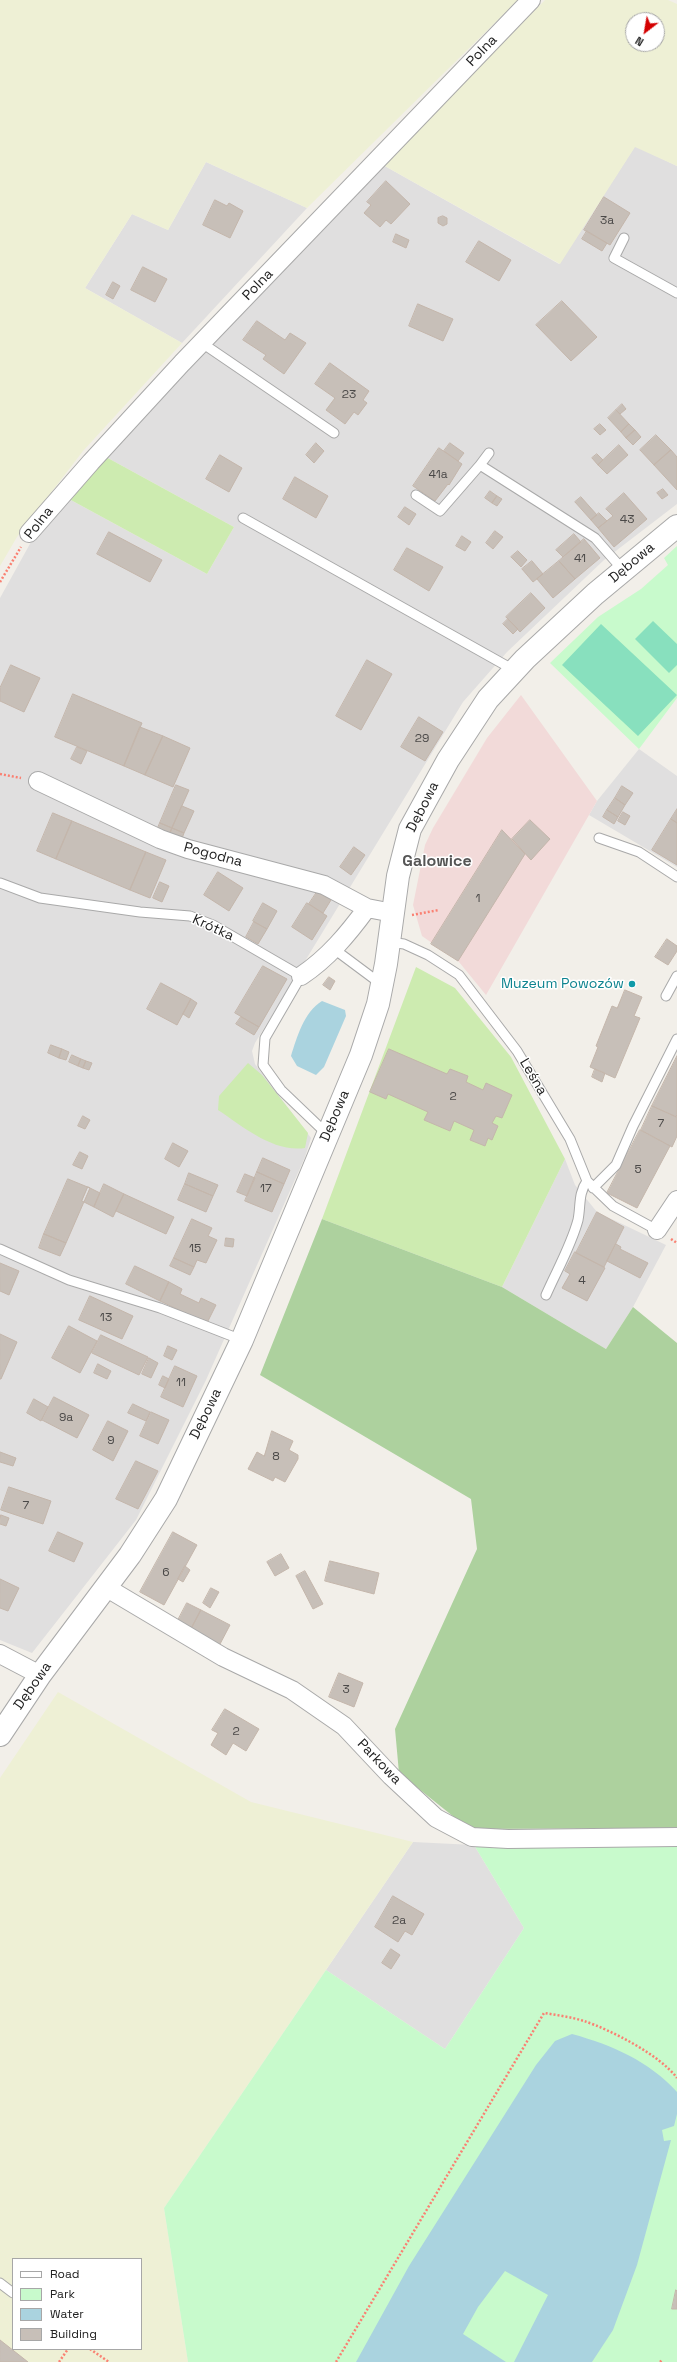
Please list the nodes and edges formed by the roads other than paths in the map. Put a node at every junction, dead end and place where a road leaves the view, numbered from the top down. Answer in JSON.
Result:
{"nodes":[{"id":1,"x":531,"y":0,"type":"edge"},
{"id":2,"x":624,"y":238,"type":"dead end"},
{"id":3,"x":677,"y":294,"type":"edge"},
{"id":4,"x":202,"y":343,"type":"junction"},
{"id":5,"x":334,"y":434,"type":"dead end"},
{"id":6,"x":489,"y":453,"type":"dead end"},
{"id":7,"x":480,"y":465,"type":"junction"},
{"id":8,"x":416,"y":495,"type":"dead end"},
{"id":9,"x":243,"y":518,"type":"dead end"},
{"id":10,"x":677,"y":526,"type":"edge"},
{"id":11,"x":29,"y":533,"type":"road end"},
{"id":12,"x":623,"y":570,"type":"junction"},
{"id":13,"x":514,"y":670,"type":"junction"},
{"id":14,"x":38,"y":781,"type":"dead end"},
{"id":15,"x":599,"y":838,"type":"dead end"},
{"id":16,"x":677,"y":877,"type":"edge"},
{"id":17,"x":0,"y":883,"type":"edge"},
{"id":18,"x":367,"y":908,"type":"junction"},
{"id":19,"x":401,"y":914,"type":"junction"},
{"id":20,"x":389,"y":942,"type":"junction"},
{"id":21,"x":334,"y":949,"type":"junction"},
{"id":22,"x":301,"y":976,"type":"junction"},
{"id":23,"x":677,"y":976,"type":"edge"},
{"id":24,"x":382,"y":985,"type":"junction"},
{"id":25,"x":666,"y":996,"type":"dead end"},
{"id":26,"x":677,"y":1039,"type":"edge"},
{"id":27,"x":327,"y":1134,"type":"junction"},
{"id":28,"x":590,"y":1185,"type":"junction"},
{"id":29,"x":677,"y":1200,"type":"edge"},
{"id":30,"x":657,"y":1230,"type":"joint"},
{"id":31,"x":0,"y":1249,"type":"edge"},
{"id":32,"x":546,"y":1295,"type":"dead end"},
{"id":33,"x":242,"y":1340,"type":"junction"},
{"id":34,"x":107,"y":1588,"type":"junction"},
{"id":35,"x":0,"y":1654,"type":"edge"},
{"id":36,"x":40,"y":1675,"type":"junction"},
{"id":37,"x":0,"y":1735,"type":"edge"},
{"id":38,"x":677,"y":1837,"type":"edge"},
{"id":39,"x":0,"y":2283,"type":"edge"},
{"id":40,"x":12,"y":2292,"type":"edge"}],
"edges":[{"from":1,"to":4,"type":"street","name":"Polna"},
{"from":2,"to":3,"type":"lane"},
{"from":4,"to":5,"type":"lane"},
{"from":4,"to":11,"type":"street","name":"Polna"},
{"from":6,"to":7,"type":"lane"},
{"from":7,"to":8,"type":"lane"},
{"from":7,"to":12,"type":"lane"},
{"from":9,"to":13,"type":"lane"},
{"from":10,"to":12,"type":"street","name":"Dębowa"},
{"from":12,"to":13,"type":"street","name":"Dębowa"},
{"from":13,"to":19,"type":"street","name":"Dębowa"},
{"from":14,"to":18,"type":"street","name":"Pogodna"},
{"from":15,"to":16,"type":"lane"},
{"from":17,"to":22,"type":"lane","name":"Krótka"},
{"from":18,"to":19,"type":"street","name":"Pogodna"},
{"from":18,"to":21,"type":"street"},
{"from":19,"to":20,"type":"street","name":"Dębowa"},
{"from":20,"to":24,"type":"street","name":"Dębowa"},
{"from":20,"to":28,"type":"lane","name":"Leśna"},
{"from":21,"to":22,"type":"street"},
{"from":21,"to":24,"type":"lane"},
{"from":22,"to":27,"type":"lane"},
{"from":23,"to":25,"type":"lane"},
{"from":24,"to":27,"type":"street","name":"Dębowa"},
{"from":26,"to":28,"type":"lane"},
{"from":27,"to":33,"type":"street","name":"Dębowa"},
{"from":28,"to":30,"type":"lane","name":"Leśna"},
{"from":28,"to":32,"type":"lane"},
{"from":29,"to":30,"type":"street"},
{"from":31,"to":33,"type":"lane"},
{"from":33,"to":34,"type":"street","name":"Dębowa"},
{"from":34,"to":36,"type":"street","name":"Dębowa"},
{"from":34,"to":38,"type":"street","name":"Parkowa"},
{"from":35,"to":36,"type":"street"},
{"from":36,"to":37,"type":"street","name":"Dębowa"},
{"from":39,"to":40,"type":"lane"}]}
